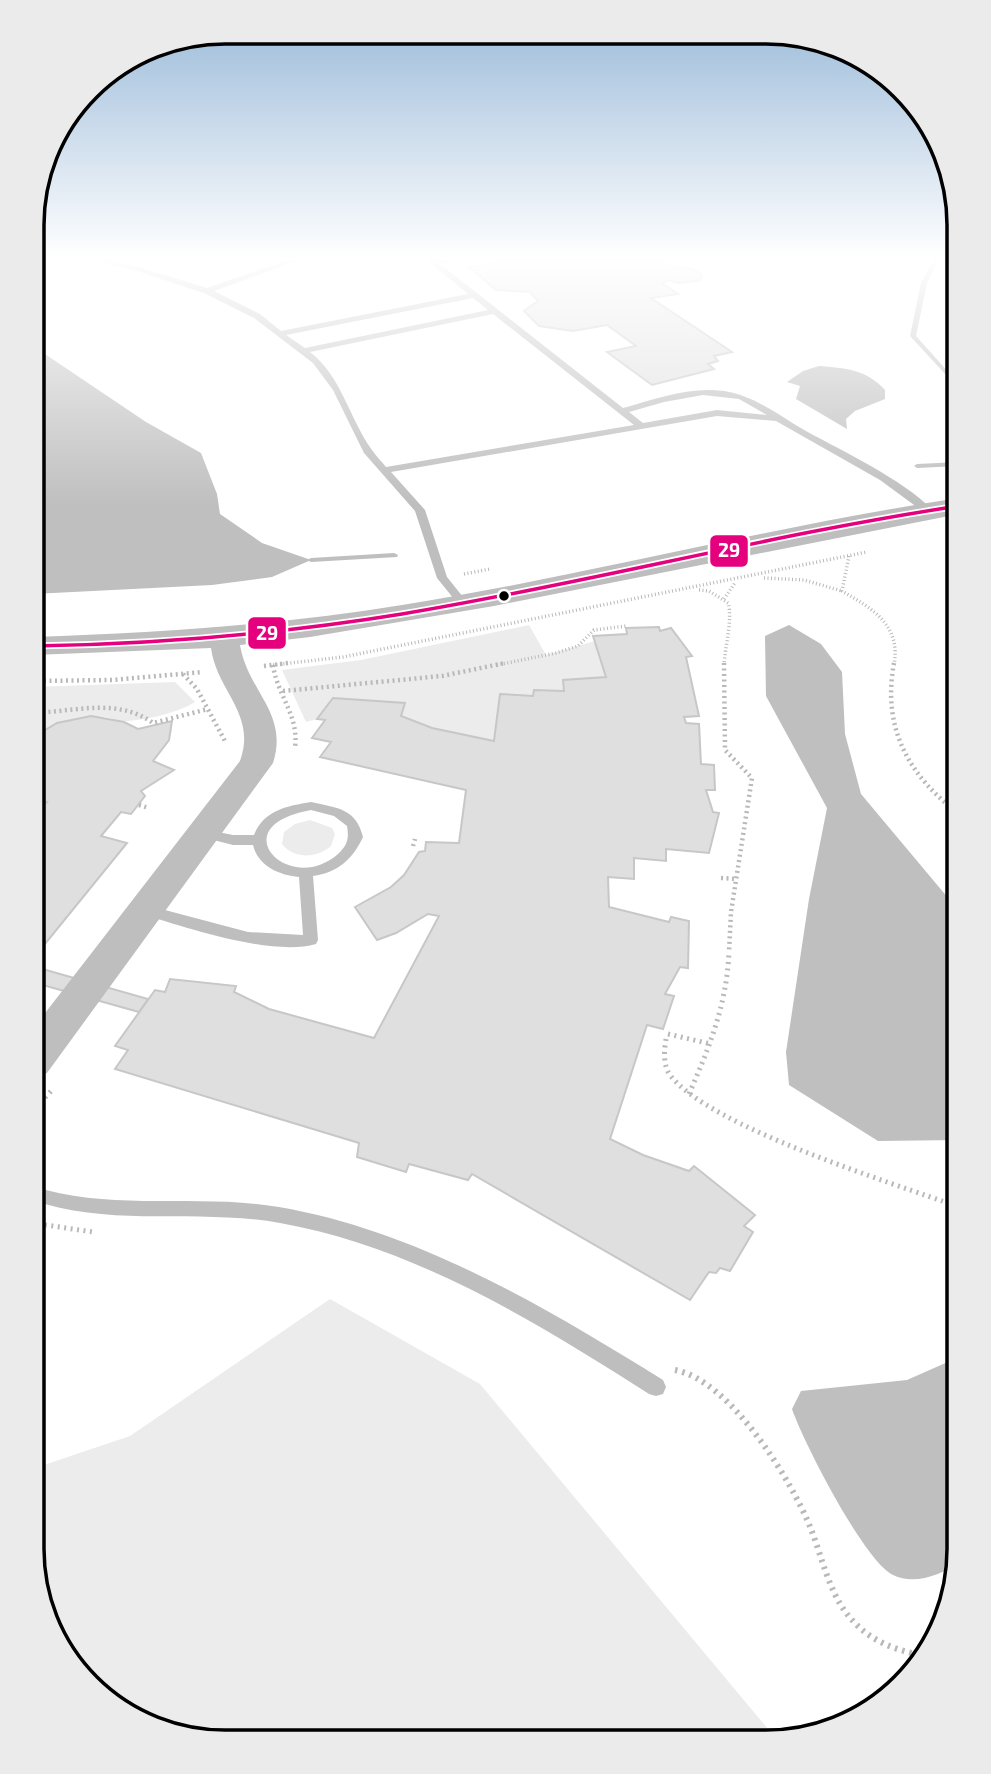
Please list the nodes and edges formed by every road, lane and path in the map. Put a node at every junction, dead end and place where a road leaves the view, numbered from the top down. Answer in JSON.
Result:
{"nodes":[{"id":1,"x":291,"y":340,"type":"edge"},
{"id":2,"x":358,"y":340,"type":"edge"},
{"id":3,"x":532,"y":340,"type":"edge"},
{"id":4,"x":304,"y":351,"type":"junction"},
{"id":5,"x":622,"y":411,"type":"junction"},
{"id":6,"x":778,"y":419,"type":"junction"},
{"id":7,"x":641,"y":426,"type":"junction"},
{"id":8,"x":385,"y":470,"type":"junction"},
{"id":9,"x":947,"y":508,"type":"edge"},
{"id":10,"x":929,"y":511,"type":"junction"},
{"id":11,"x":849,"y":556,"type":"dead end"},
{"id":12,"x":496,"y":568,"type":"dead end"},
{"id":13,"x":442,"y":578,"type":"junction"},
{"id":14,"x":691,"y":589,"type":"dead end"},
{"id":15,"x":842,"y":590,"type":"junction"},
{"id":16,"x":724,"y":599,"type":"junction"},
{"id":17,"x":463,"y":602,"type":"junction"},
{"id":18,"x":626,"y":626,"type":"dead end"},
{"id":19,"x":224,"y":638,"type":"junction"},
{"id":20,"x":44,"y":646,"type":"edge"},
{"id":21,"x":183,"y":674,"type":"dead end"},
{"id":22,"x":283,"y":691,"type":"dead end"},
{"id":23,"x":208,"y":709,"type":"junction"},
{"id":24,"x":44,"y":712,"type":"edge"},
{"id":25,"x":227,"y":747,"type":"dead end"},
{"id":26,"x":139,"y":805,"type":"dead end"},
{"id":27,"x":947,"y":806,"type":"edge"},
{"id":28,"x":149,"y":808,"type":"dead end"},
{"id":29,"x":203,"y":833,"type":"junction"},
{"id":30,"x":415,"y":839,"type":"dead end"},
{"id":31,"x":259,"y":840,"type":"junction"},
{"id":32,"x":413,"y":846,"type":"dead end"},
{"id":33,"x":306,"y":872,"type":"junction"},
{"id":34,"x":721,"y":878,"type":"dead end"},
{"id":35,"x":737,"y":879,"type":"junction"},
{"id":36,"x":145,"y":910,"type":"junction"},
{"id":37,"x":710,"y":1044,"type":"junction"},
{"id":38,"x":44,"y":1045,"type":"edge"},
{"id":39,"x":689,"y":1094,"type":"junction"},
{"id":40,"x":44,"y":1198,"type":"edge"},
{"id":41,"x":947,"y":1202,"type":"edge"},
{"id":42,"x":656,"y":1387,"type":"joint"},
{"id":43,"x":914,"y":1655,"type":"edge"}],
"edges":[{"from":1,"to":4,"type":"lane"},
{"from":2,"to":4,"type":"lane"},
{"from":3,"to":5,"type":"lane"},
{"from":4,"to":8,"type":"lane"},
{"from":5,"to":6,"type":"lane"},
{"from":5,"to":7,"type":"lane"},
{"from":6,"to":7,"type":"lane"},
{"from":6,"to":10,"type":"lane"},
{"from":7,"to":8,"type":"lane"},
{"from":8,"to":13,"type":"lane"},
{"from":9,"to":10,"type":"street"},
{"from":10,"to":17,"type":"street"},
{"from":11,"to":15,"type":"path"},
{"from":12,"to":13,"type":"path"},
{"from":13,"to":17,"type":"lane"},
{"from":14,"to":16,"type":"path"},
{"from":15,"to":16,"type":"path"},
{"from":15,"to":27,"type":"path"},
{"from":16,"to":35,"type":"path"},
{"from":17,"to":19,"type":"street"},
{"from":18,"to":22,"type":"path"},
{"from":19,"to":20,"type":"street"},
{"from":19,"to":29,"type":"street"},
{"from":21,"to":23,"type":"path"},
{"from":23,"to":24,"type":"path"},
{"from":23,"to":25,"type":"path"},
{"from":26,"to":28,"type":"path"},
{"from":29,"to":31,"type":"lane"},
{"from":29,"to":36,"type":"street"},
{"from":30,"to":32,"type":"path"},
{"from":31,"to":33,"type":"lane"},
{"from":31,"to":33,"type":"lane"},
{"from":33,"to":36,"type":"lane"},
{"from":34,"to":35,"type":"path"},
{"from":35,"to":37,"type":"path"},
{"from":36,"to":38,"type":"street"},
{"from":37,"to":39,"type":"path"},
{"from":37,"to":39,"type":"path"},
{"from":39,"to":41,"type":"path"},
{"from":40,"to":42,"type":"lane"},
{"from":42,"to":43,"type":"path"}]}
